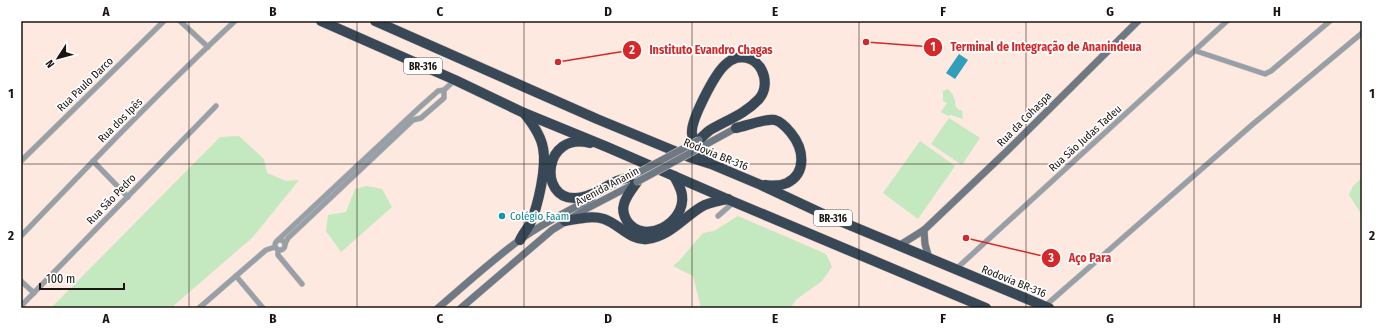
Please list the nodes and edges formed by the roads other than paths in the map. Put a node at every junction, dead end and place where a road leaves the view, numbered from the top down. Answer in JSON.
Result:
{"nodes":[{"id":1,"x":164,"y":21,"type":"edge"},
{"id":2,"x":180,"y":21,"type":"edge"},
{"id":3,"x":235,"y":21,"type":"edge"},
{"id":4,"x":322,"y":21,"type":"edge"},
{"id":5,"x":375,"y":21,"type":"edge"},
{"id":6,"x":1138,"y":21,"type":"edge"},
{"id":7,"x":1227,"y":21,"type":"edge"},
{"id":8,"x":1330,"y":21,"type":"edge"},
{"id":9,"x":1362,"y":34,"type":"edge"},
{"id":10,"x":208,"y":47,"type":"junction"},
{"id":11,"x":1196,"y":51,"type":"junction"},
{"id":12,"x":455,"y":80,"type":"junction"},
{"id":13,"x":444,"y":90,"type":"junction"},
{"id":14,"x":429,"y":99,"type":"junction"},
{"id":15,"x":216,"y":106,"type":"dead end"},
{"id":16,"x":436,"y":106,"type":"junction"},
{"id":17,"x":524,"y":113,"type":"junction"},
{"id":18,"x":411,"y":119,"type":"junction"},
{"id":19,"x":736,"y":128,"type":"joint"},
{"id":20,"x":701,"y":143,"type":"junction"},
{"id":21,"x":607,"y":147,"type":"junction"},
{"id":22,"x":21,"y":161,"type":"edge"},
{"id":23,"x":93,"y":161,"type":"junction"},
{"id":24,"x":710,"y":164,"type":"junction"},
{"id":25,"x":674,"y":176,"type":"junction"},
{"id":26,"x":634,"y":179,"type":"junction"},
{"id":27,"x":762,"y":185,"type":"junction"},
{"id":28,"x":128,"y":197,"type":"junction"},
{"id":29,"x":731,"y":201,"type":"junction"},
{"id":30,"x":718,"y":216,"type":"dead end"},
{"id":31,"x":565,"y":221,"type":"junction"},
{"id":32,"x":924,"y":230,"type":"junction"},
{"id":33,"x":21,"y":236,"type":"edge"},
{"id":34,"x":278,"y":240,"type":"junction"},
{"id":35,"x":520,"y":240,"type":"junction"},
{"id":36,"x":285,"y":244,"type":"junction"},
{"id":37,"x":900,"y":245,"type":"junction"},
{"id":38,"x":276,"y":248,"type":"junction"},
{"id":39,"x":929,"y":258,"type":"junction"},
{"id":40,"x":956,"y":269,"type":"junction"},
{"id":41,"x":236,"y":276,"type":"junction"},
{"id":42,"x":21,"y":281,"type":"edge"},
{"id":43,"x":302,"y":284,"type":"dead end"},
{"id":44,"x":34,"y":293,"type":"junction"},
{"id":45,"x":967,"y":304,"type":"edge"},
{"id":46,"x":21,"y":306,"type":"edge"},
{"id":47,"x":201,"y":307,"type":"edge"},
{"id":48,"x":1047,"y":307,"type":"edge"},
{"id":49,"x":263,"y":308,"type":"edge"},
{"id":50,"x":438,"y":308,"type":"edge"},
{"id":51,"x":461,"y":308,"type":"edge"},
{"id":52,"x":986,"y":308,"type":"edge"}],
"edges":[{"from":1,"to":22,"type":"street","name":"Rua Paulo Darco"},
{"from":2,"to":10,"type":"street"},
{"from":3,"to":10,"type":"street","name":"Rua dos Ipês"},
{"from":4,"to":12,"type":"highway","number":"BR-316"},
{"from":5,"to":24,"type":"highway","name":"Rodovia BR-316","number":"BR-316"},
{"from":6,"to":32,"type":"main road","name":"Rua da Cohaspa"},
{"from":7,"to":11,"type":"street","name":"Rua São Judas Tadeu"},
{"from":8,"to":11,"type":"street"},
{"from":9,"to":48,"type":"street"},
{"from":10,"to":23,"type":"street","name":"Rua dos Ipês"},
{"from":11,"to":40,"type":"street","name":"Rua São Judas Tadeu"},
{"from":12,"to":13,"type":"street"},
{"from":12,"to":17,"type":"highway","number":"BR-316"},
{"from":13,"to":14,"type":"street"},
{"from":13,"to":16,"type":"street"},
{"from":14,"to":16,"type":"street"},
{"from":14,"to":18,"type":"street"},
{"from":15,"to":28,"type":"street","name":"Rua São Pedro"},
{"from":16,"to":18,"type":"street"},
{"from":17,"to":21,"type":"highway","number":"BR-316"},
{"from":17,"to":35,"type":"highway"},
{"from":18,"to":34,"type":"street"},
{"from":18,"to":36,"type":"street"},
{"from":19,"to":20,"type":"main road","name":"Avenida Ananin"},
{"from":19,"to":27,"type":"highway"},
{"from":20,"to":24,"type":"highway"},
{"from":20,"to":26,"type":"main road","name":"Avenida Ananin","bridge":true},
{"from":21,"to":25,"type":"highway","number":"BR-316"},
{"from":21,"to":26,"type":"highway"},
{"from":23,"to":28,"type":"street"},
{"from":23,"to":33,"type":"street","name":"Rua dos Ipês"},
{"from":24,"to":27,"type":"highway","name":"Rodovia BR-316","number":"BR-316"},
{"from":25,"to":26,"type":"highway"},
{"from":25,"to":29,"type":"highway","number":"BR-316"},
{"from":26,"to":31,"type":"main road","name":"Avenida Ananin"},
{"from":26,"to":35,"type":"main road","name":"Avenida Ananin"},
{"from":27,"to":37,"type":"highway","name":"Rodovia BR-316","number":"BR-316"},
{"from":28,"to":44,"type":"street","name":"Rua São Pedro"},
{"from":29,"to":30,"type":"street"},
{"from":29,"to":31,"type":"highway"},
{"from":29,"to":45,"type":"highway","number":"BR-316"},
{"from":31,"to":51,"type":"main road","name":"Avenida Ananin"},
{"from":32,"to":37,"type":"main road","name":"Rua da Cohaspa"},
{"from":32,"to":39,"type":"main road"},
{"from":34,"to":36,"type":"street"},
{"from":34,"to":38,"type":"street"},
{"from":35,"to":50,"type":"main road","name":"Avenida Ananin"},
{"from":36,"to":38,"type":"street"},
{"from":37,"to":39,"type":"highway","name":"Rodovia BR-316","number":"BR-316"},
{"from":38,"to":41,"type":"street"},
{"from":38,"to":43,"type":"street"},
{"from":39,"to":40,"type":"highway","name":"Rodovia BR-316","number":"BR-316"},
{"from":40,"to":48,"type":"highway","name":"Rodovia BR-316","number":"BR-316"},
{"from":41,"to":47,"type":"street"},
{"from":41,"to":49,"type":"street"},
{"from":42,"to":44,"type":"street"},
{"from":44,"to":46,"type":"street","name":"Rua São Pedro"},
{"from":45,"to":52,"type":"highway","number":"BR-316"}]}
